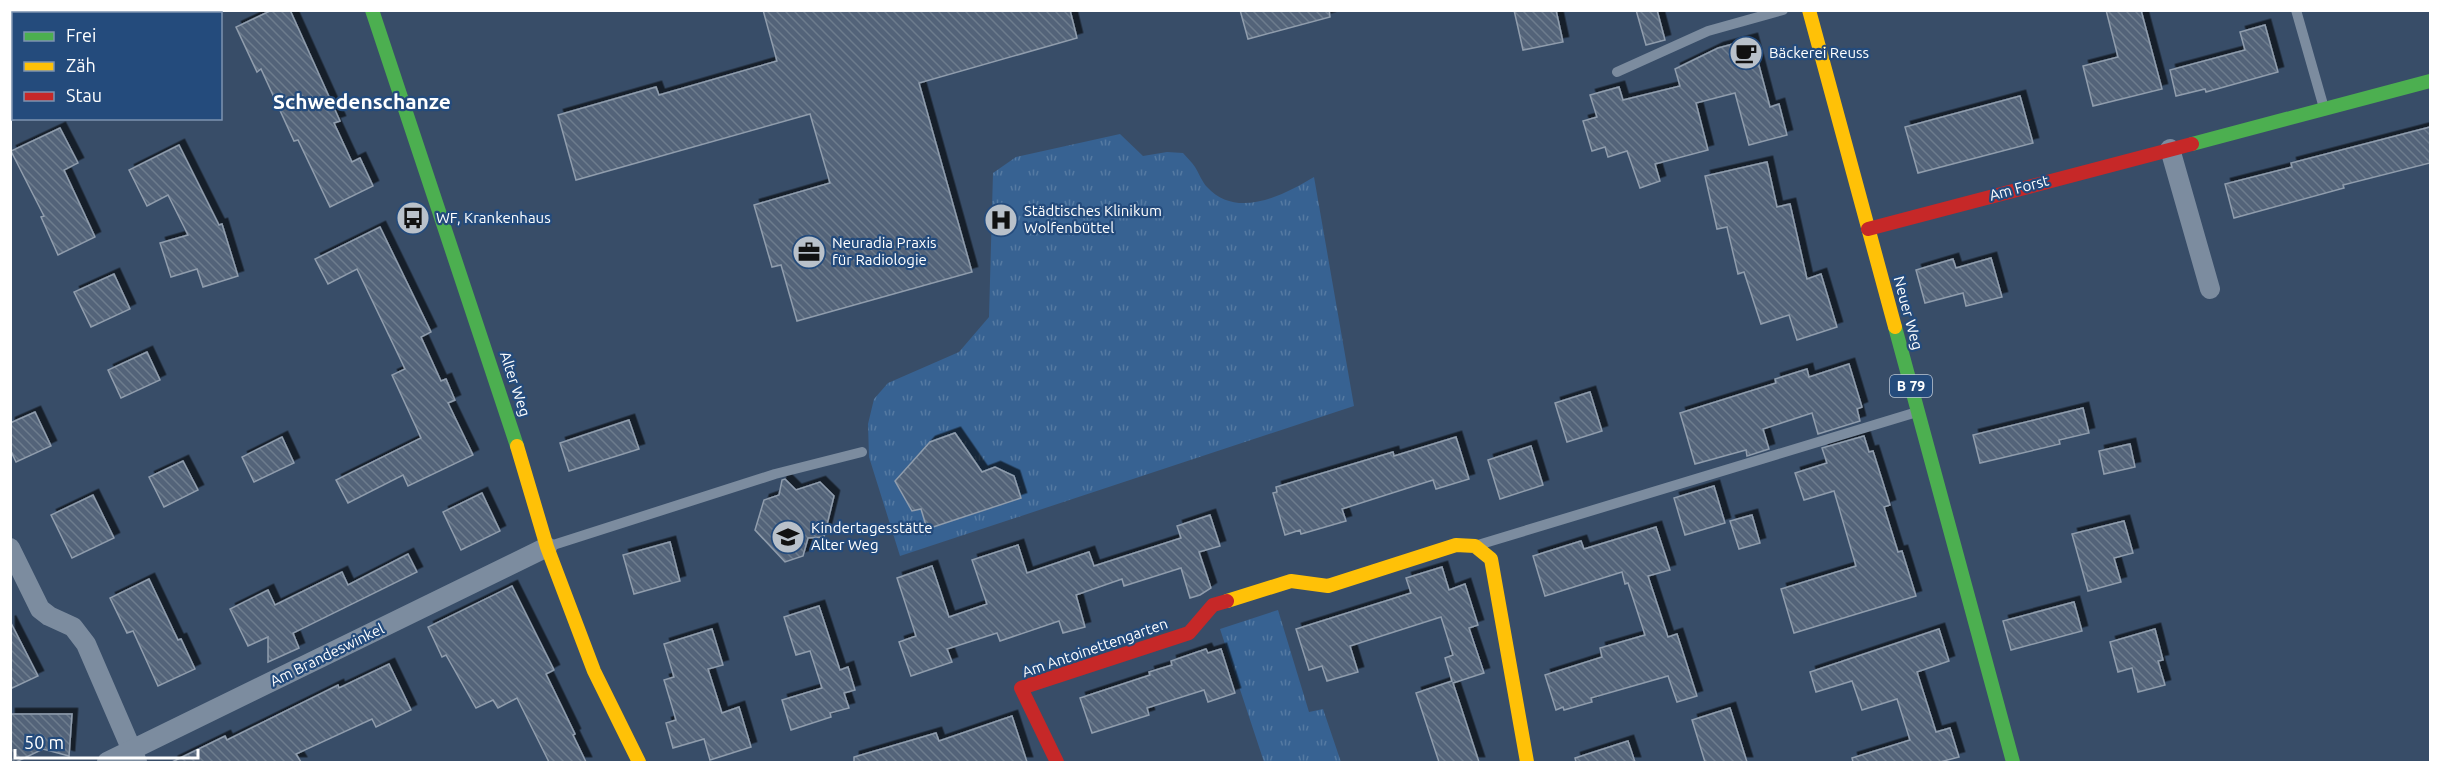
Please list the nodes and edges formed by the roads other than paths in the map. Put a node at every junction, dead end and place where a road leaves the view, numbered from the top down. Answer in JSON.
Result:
{"nodes":[{"id":1,"x":372,"y":10,"type":"edge"},
{"id":2,"x":1783,"y":10,"type":"edge"},
{"id":3,"x":1809,"y":10,"type":"edge"},
{"id":4,"x":2296,"y":10,"type":"edge"},
{"id":5,"x":1617,"y":72,"type":"dead end"},
{"id":6,"x":2430,"y":81,"type":"edge"},
{"id":7,"x":2324,"y":108,"type":"junction"},
{"id":8,"x":2170,"y":149,"type":"junction"},
{"id":9,"x":1868,"y":229,"type":"junction"},
{"id":10,"x":2210,"y":289,"type":"dead end"},
{"id":11,"x":1918,"y":411,"type":"junction"},
{"id":12,"x":861,"y":452,"type":"dead end"},
{"id":13,"x":1475,"y":546,"type":"junction"},
{"id":14,"x":547,"y":547,"type":"junction"},
{"id":15,"x":10,"y":548,"type":"edge"},
{"id":16,"x":134,"y":757,"type":"edge"},
{"id":17,"x":107,"y":762,"type":"edge"},
{"id":18,"x":639,"y":762,"type":"edge"},
{"id":19,"x":1057,"y":762,"type":"edge"},
{"id":20,"x":1527,"y":762,"type":"edge"},
{"id":21,"x":2013,"y":762,"type":"edge"}],
"edges":[{"from":1,"to":14,"type":"street","name":"Alter Weg"},
{"from":2,"to":5,"type":"lane"},
{"from":3,"to":9,"type":"street","name":"Neuer Weg","number":"B 79"},
{"from":4,"to":7,"type":"lane"},
{"from":6,"to":7,"type":"street","name":"Am Forst"},
{"from":7,"to":8,"type":"street","name":"Am Forst"},
{"from":8,"to":9,"type":"street","name":"Am Forst"},
{"from":8,"to":10,"type":"street"},
{"from":9,"to":11,"type":"street","name":"Neuer Weg","number":"B 79"},
{"from":11,"to":13,"type":"lane"},
{"from":11,"to":21,"type":"street","name":"Neuer Weg","number":"B 79"},
{"from":12,"to":14,"type":"lane"},
{"from":13,"to":19,"type":"street","name":"Am Antoinettengarten"},
{"from":13,"to":20,"type":"street"},
{"from":14,"to":16,"type":"street","name":"Am Brandeswinkel"},
{"from":14,"to":18,"type":"street","name":"Alter Weg"},
{"from":15,"to":16,"type":"street"},
{"from":16,"to":17,"type":"street","name":"Am Brandeswinkel"}]}
